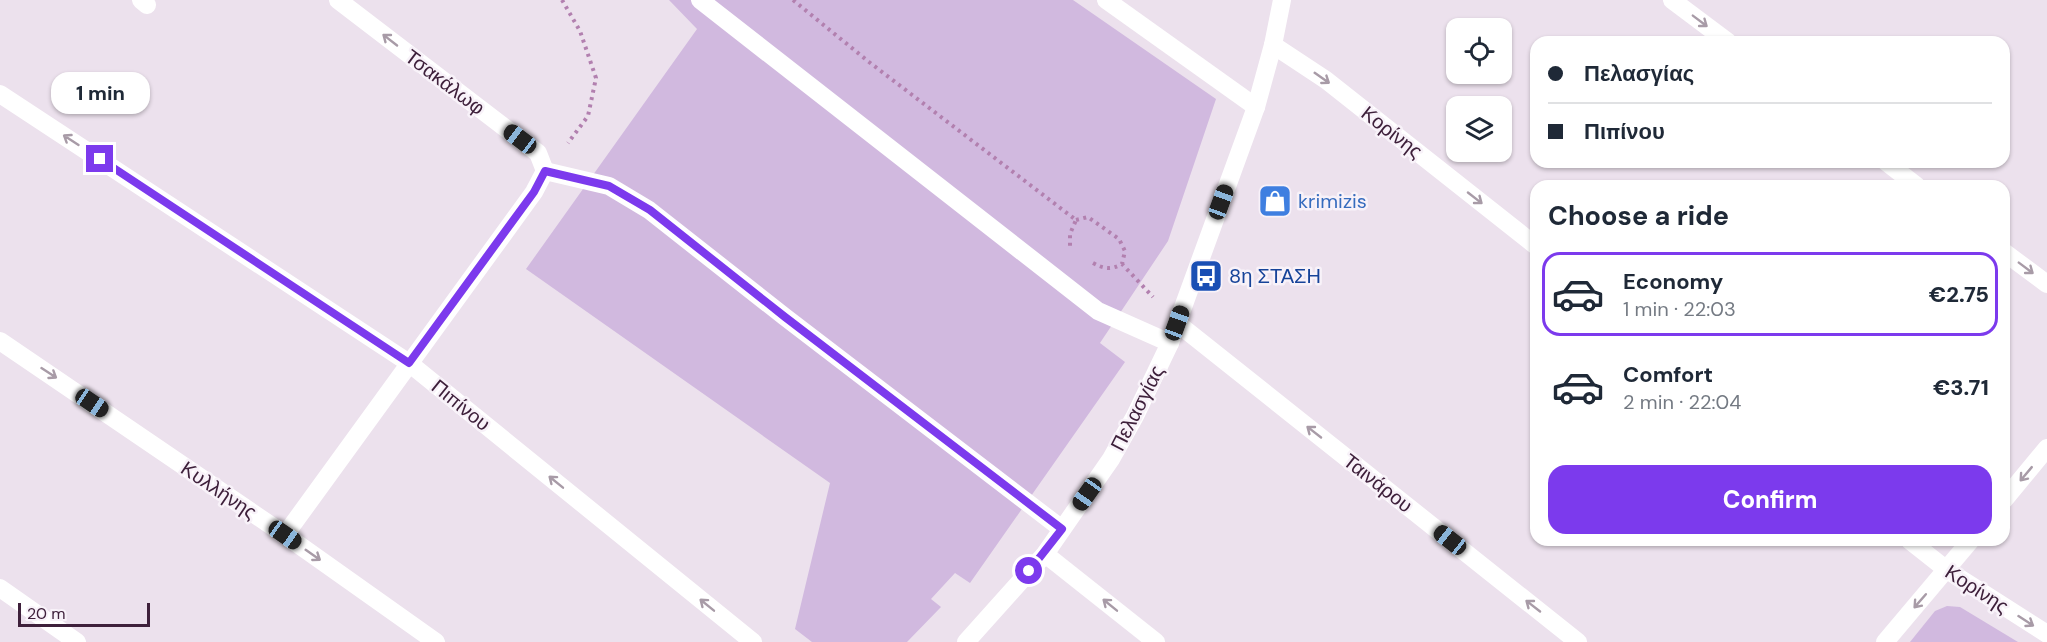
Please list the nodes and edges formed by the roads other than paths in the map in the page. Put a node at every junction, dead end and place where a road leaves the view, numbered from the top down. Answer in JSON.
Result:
{"nodes":[{"id":1,"x":338,"y":0,"type":"edge"},
{"id":2,"x":700,"y":0,"type":"edge"},
{"id":3,"x":1106,"y":0,"type":"edge"},
{"id":4,"x":1282,"y":0,"type":"edge"},
{"id":5,"x":1672,"y":0,"type":"edge"},
{"id":6,"x":1720,"y":36,"type":"edge"},
{"id":7,"x":1274,"y":45,"type":"junction"},
{"id":8,"x":0,"y":93,"type":"edge"},
{"id":9,"x":1256,"y":107,"type":"junction"},
{"id":10,"x":1894,"y":168,"type":"edge"},
{"id":11,"x":545,"y":171,"type":"junction"},
{"id":12,"x":1909,"y":180,"type":"edge"},
{"id":13,"x":1530,"y":241,"type":"edge"},
{"id":14,"x":2010,"y":256,"type":"edge"},
{"id":15,"x":2047,"y":284,"type":"edge"},
{"id":16,"x":1177,"y":323,"type":"junction"},
{"id":17,"x":0,"y":341,"type":"edge"},
{"id":18,"x":1170,"y":343,"type":"junction"},
{"id":19,"x":409,"y":363,"type":"junction"},
{"id":20,"x":2047,"y":448,"type":"edge"},
{"id":21,"x":2010,"y":493,"type":"edge"},
{"id":22,"x":1062,"y":529,"type":"junction"},
{"id":23,"x":285,"y":535,"type":"junction"},
{"id":24,"x":1917,"y":546,"type":"edge"},
{"id":25,"x":1966,"y":546,"type":"edge"},
{"id":26,"x":1045,"y":554,"type":"junction"},
{"id":27,"x":1947,"y":570,"type":"junction"},
{"id":28,"x":0,"y":588,"type":"edge"},
{"id":29,"x":2047,"y":634,"type":"edge"},
{"id":30,"x":77,"y":642,"type":"edge"},
{"id":31,"x":436,"y":642,"type":"edge"},
{"id":32,"x":753,"y":642,"type":"edge"},
{"id":33,"x":966,"y":642,"type":"edge"},
{"id":34,"x":1156,"y":642,"type":"edge"},
{"id":35,"x":1578,"y":642,"type":"edge"},
{"id":36,"x":1885,"y":642,"type":"edge"}],
"edges":[{"from":11,"to":1,"type":"street","name":"Τσακάλωφ","one_way":true},
{"from":2,"to":18,"type":"street"},
{"from":3,"to":9,"type":"street"},
{"from":4,"to":7,"type":"street","name":"Πελασγίας"},
{"from":5,"to":6,"type":"street","one_way":true},
{"from":7,"to":9,"type":"street","name":"Πελασγίας"},
{"from":7,"to":13,"type":"street","name":"Κορίνης","one_way":true},
{"from":19,"to":8,"type":"street","name":"Πιπίνου","one_way":true},
{"from":9,"to":16,"type":"street","name":"Πελασγίας"},
{"from":10,"to":12,"type":"street"},
{"from":11,"to":19,"type":"street"},
{"from":11,"to":22,"type":"street"},
{"from":14,"to":15,"type":"street","one_way":true},
{"from":16,"to":18,"type":"street","name":"Πελασγίας"},
{"from":35,"to":16,"type":"street","name":"Ταινάρου","one_way":true},
{"from":17,"to":23,"type":"street","name":"Κυλλήνης","one_way":true},
{"from":18,"to":22,"type":"street","name":"Πελασγίας"},
{"from":19,"to":23,"type":"street"},
{"from":32,"to":19,"type":"street","name":"Πιπίνου","one_way":true},
{"from":20,"to":21,"type":"street","one_way":true},
{"from":22,"to":26,"type":"street","name":"Πελασγίας"},
{"from":23,"to":31,"type":"street","name":"Κυλλήνης","one_way":true},
{"from":24,"to":27,"type":"street","name":"Κορίνης"},
{"from":25,"to":27,"type":"street"},
{"from":26,"to":33,"type":"street","name":"Πελασγίας"},
{"from":34,"to":26,"type":"street","one_way":true},
{"from":27,"to":29,"type":"street","name":"Κορίνης","one_way":true},
{"from":27,"to":36,"type":"street","one_way":true},
{"from":28,"to":30,"type":"street"}]}
